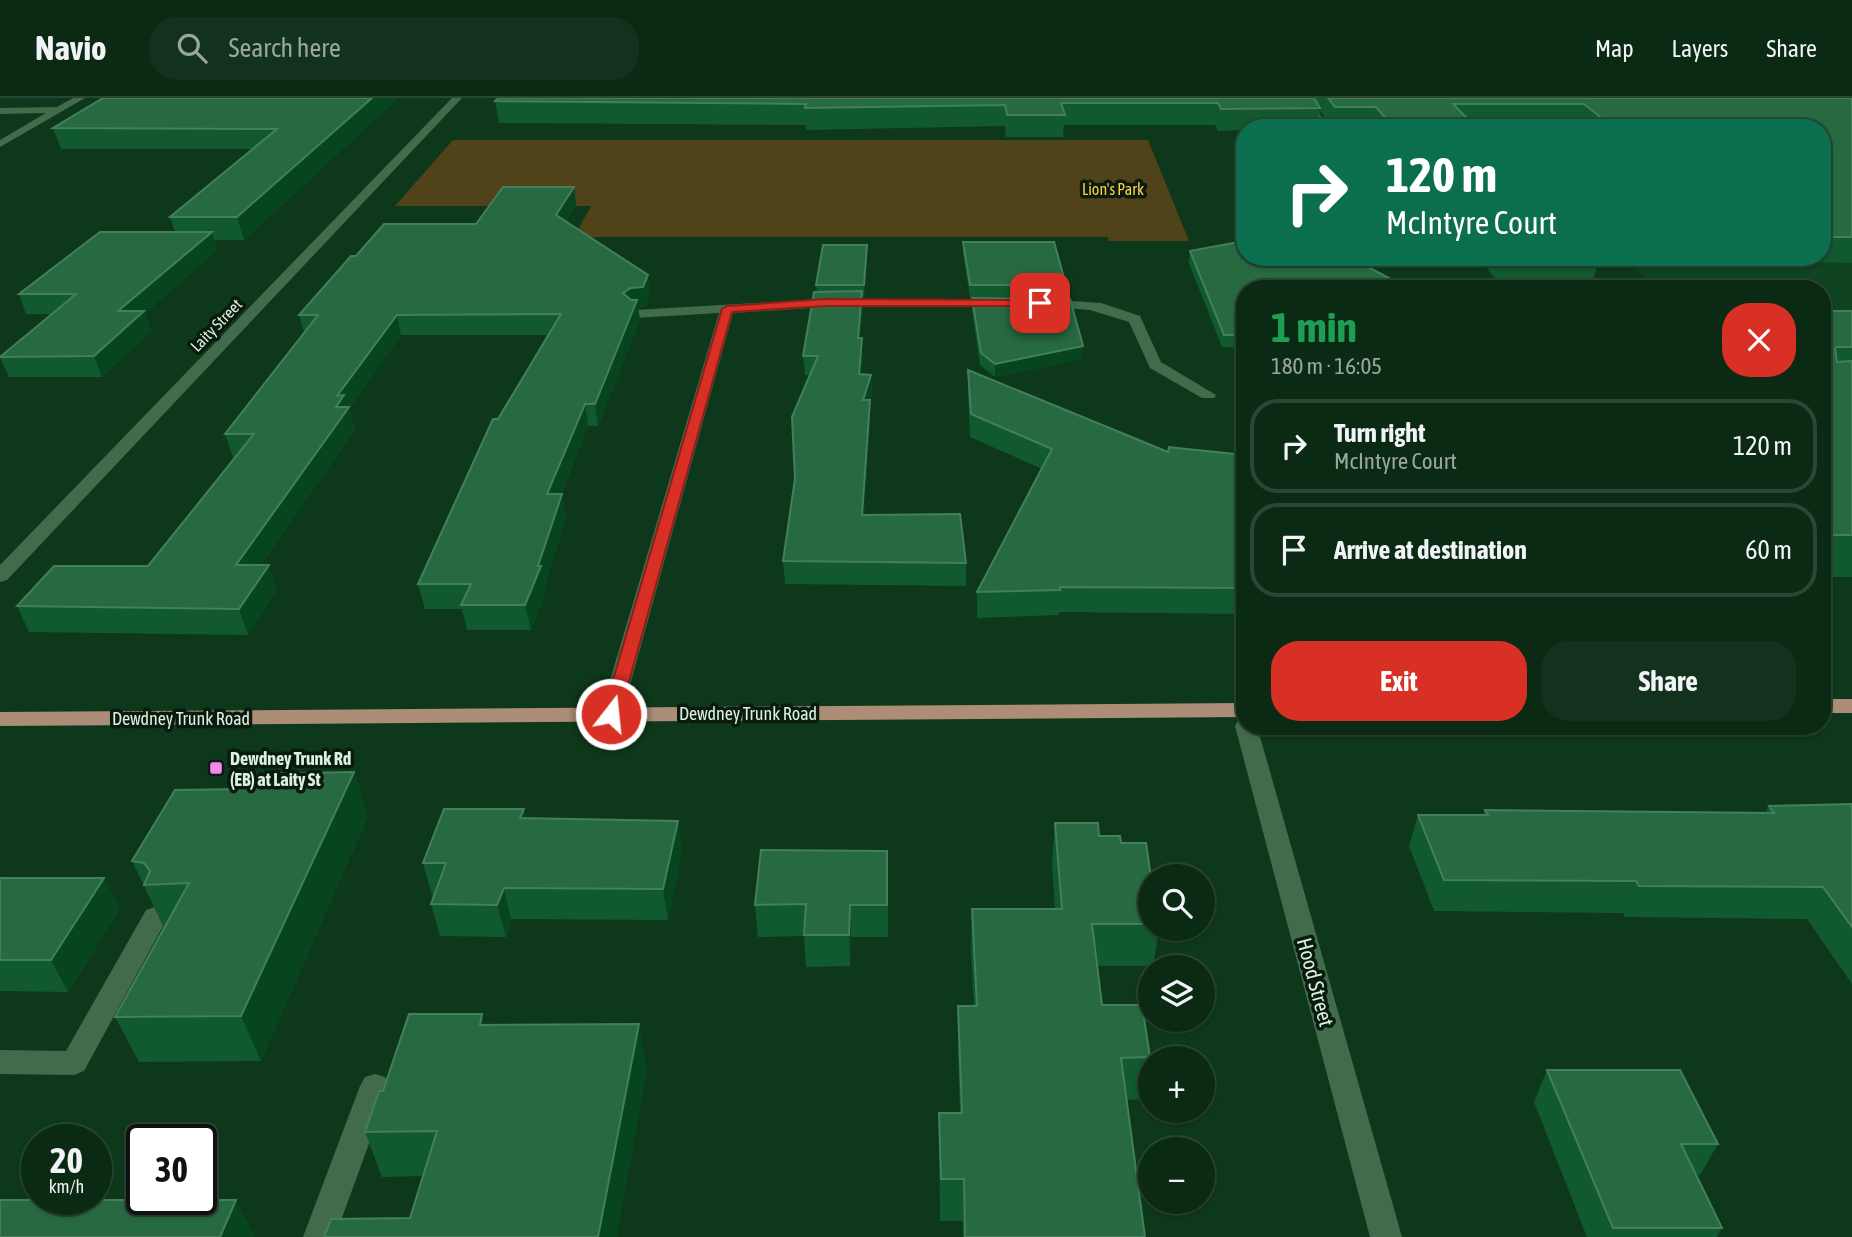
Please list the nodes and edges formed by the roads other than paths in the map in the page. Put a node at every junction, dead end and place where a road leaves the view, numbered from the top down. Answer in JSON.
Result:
{"nodes":[{"id":1,"x":80,"y":98,"type":"edge"},
{"id":2,"x":457,"y":98,"type":"edge"},
{"id":3,"x":1304,"y":98,"type":"edge"},
{"id":4,"x":58,"y":110,"type":"junction"},
{"id":5,"x":0,"y":111,"type":"edge"},
{"id":6,"x":1318,"y":119,"type":"edge"},
{"id":7,"x":0,"y":144,"type":"edge"},
{"id":8,"x":727,"y":309,"type":"junction"},
{"id":9,"x":635,"y":314,"type":"edge"},
{"id":10,"x":1208,"y":396,"type":"dead end"},
{"id":11,"x":0,"y":576,"type":"edge"},
{"id":12,"x":1831,"y":706,"type":"edge"},
{"id":13,"x":1852,"y":706,"type":"edge"},
{"id":14,"x":611,"y":714,"type":"junction"},
{"id":15,"x":1236,"y":717,"type":"edge"},
{"id":16,"x":0,"y":719,"type":"edge"},
{"id":17,"x":1249,"y":735,"type":"edge"},
{"id":18,"x":155,"y":917,"type":"edge"},
{"id":19,"x":0,"y":1062,"type":"edge"},
{"id":20,"x":375,"y":1086,"type":"dead end"},
{"id":21,"x":319,"y":1237,"type":"edge"},
{"id":22,"x":1386,"y":1237,"type":"edge"}],
"edges":[{"from":1,"to":4,"type":"street"},
{"from":2,"to":11,"type":"street","name":"Laity Street"},
{"from":3,"to":6,"type":"street"},
{"from":4,"to":5,"type":"street"},
{"from":4,"to":7,"type":"street"},
{"from":8,"to":9,"type":"street"},
{"from":8,"to":10,"type":"street"},
{"from":8,"to":14,"type":"street"},
{"from":12,"to":13,"type":"main road"},
{"from":14,"to":15,"type":"main road","name":"Dewdney Trunk Road"},
{"from":14,"to":16,"type":"main road","name":"Dewdney Trunk Road"},
{"from":17,"to":22,"type":"street","name":"Hood Street"},
{"from":18,"to":19,"type":"street"},
{"from":20,"to":21,"type":"street"}]}
